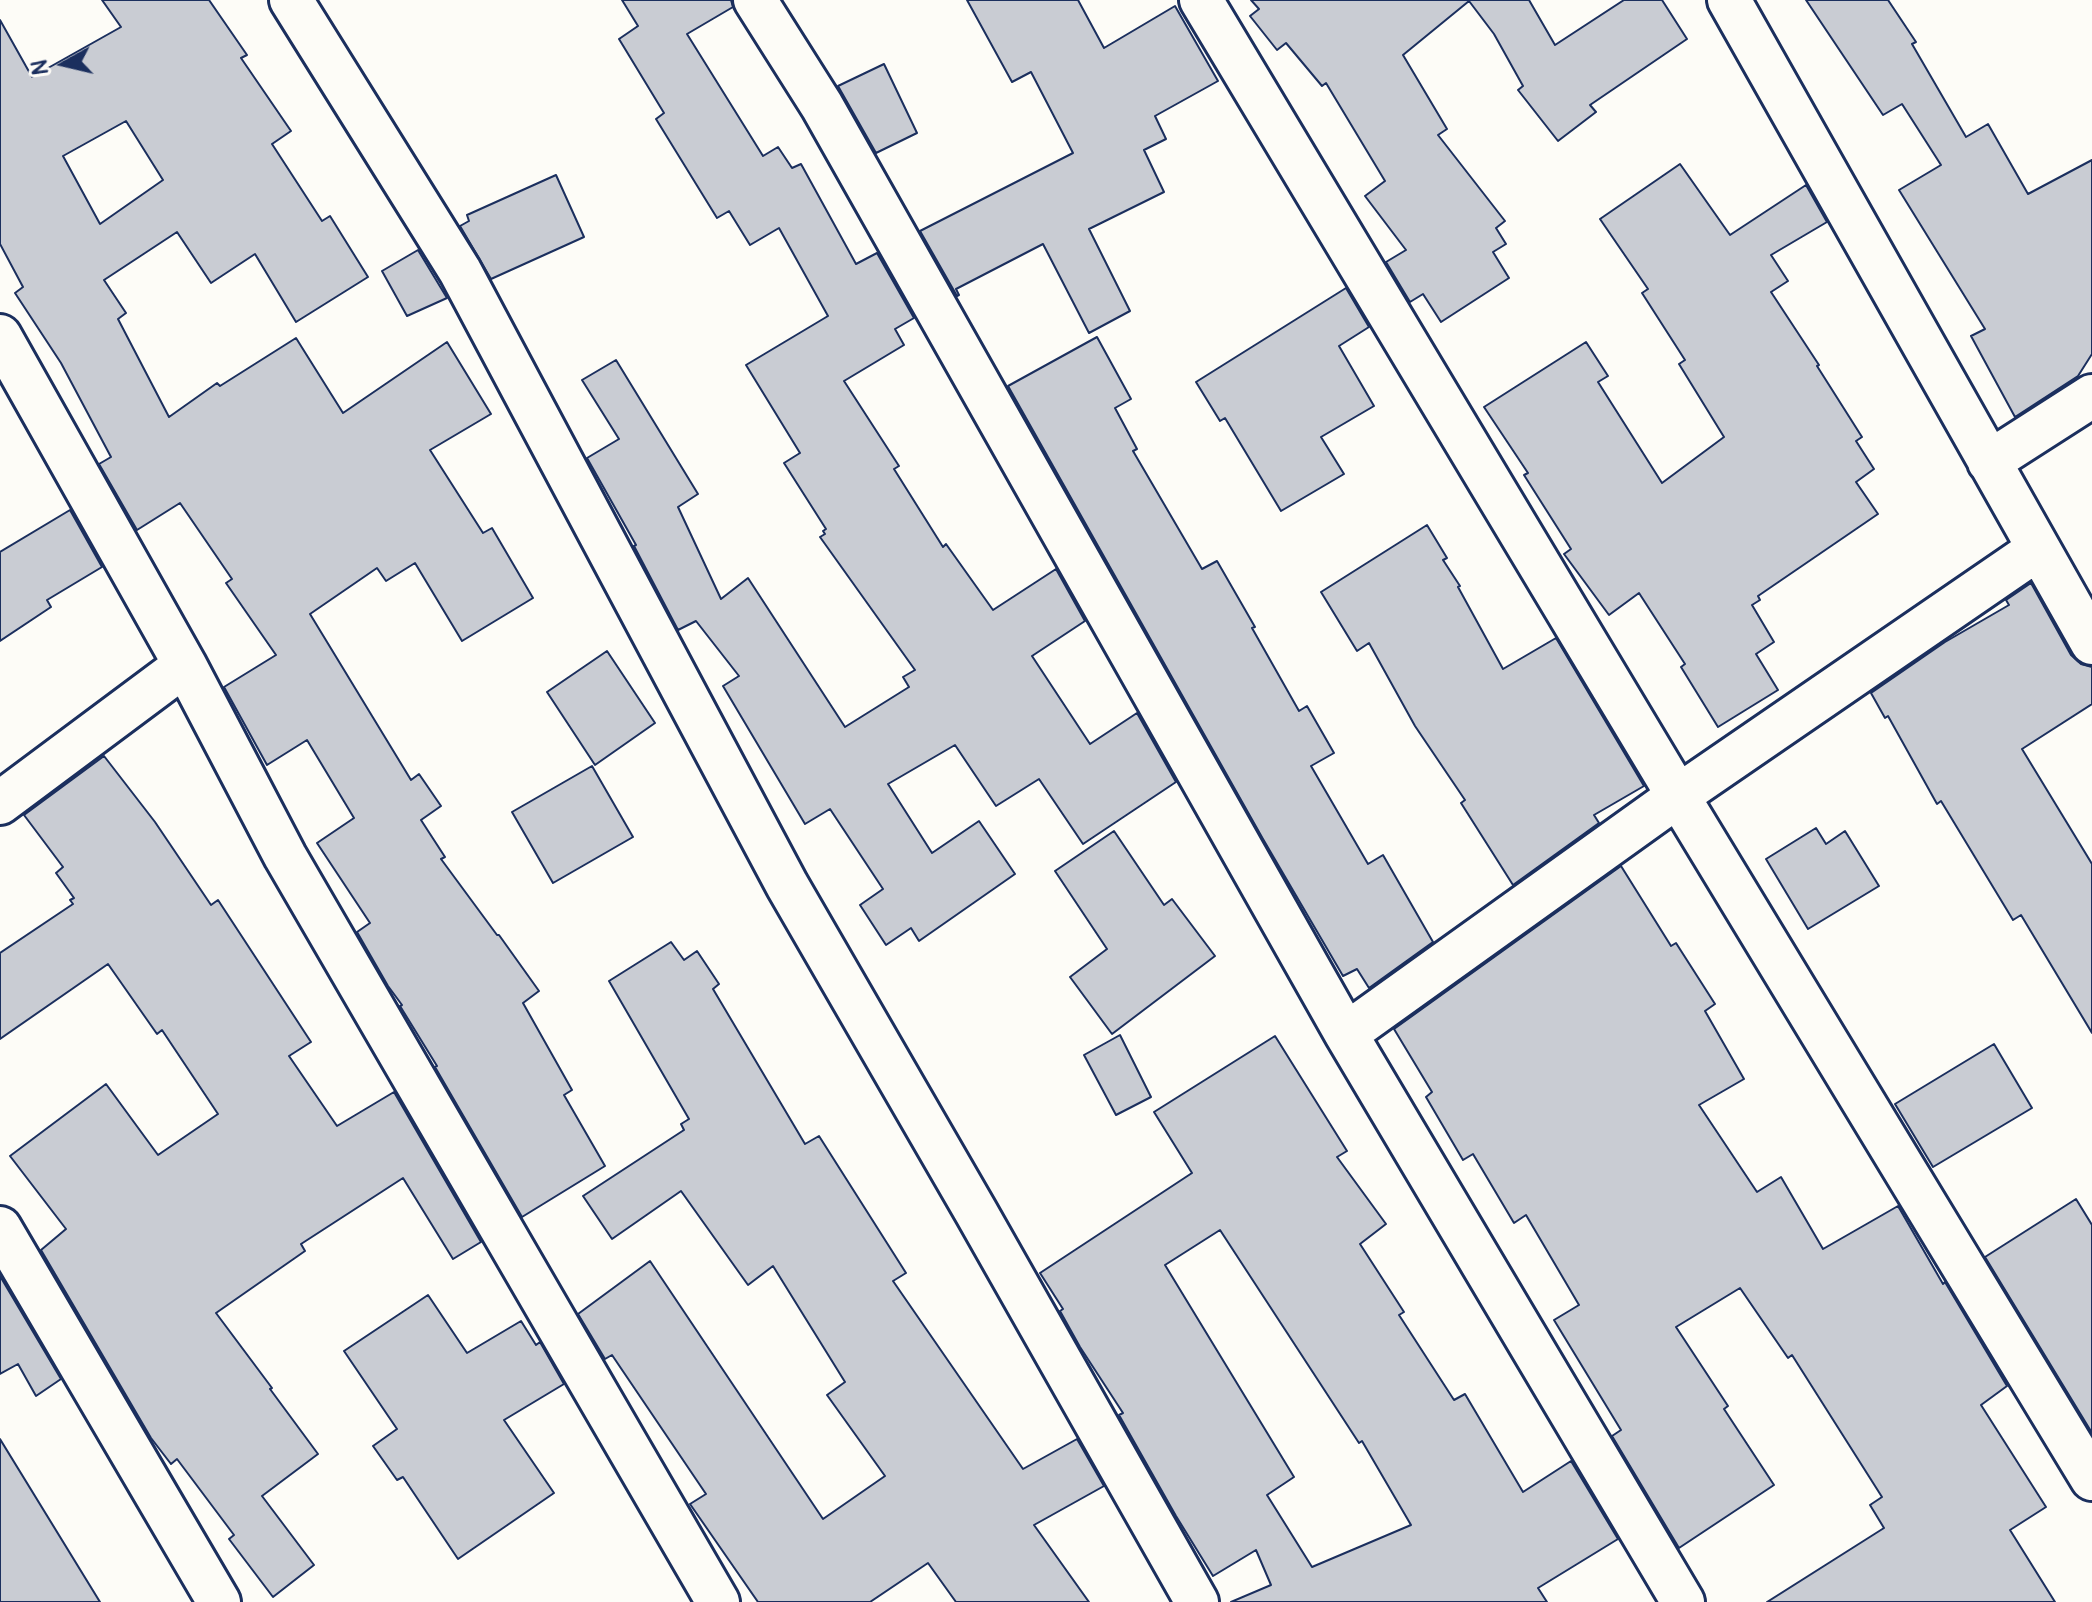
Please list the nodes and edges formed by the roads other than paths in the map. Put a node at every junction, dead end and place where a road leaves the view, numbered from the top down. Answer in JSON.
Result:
{"nodes":[{"id":1,"x":291,"y":0,"type":"edge"},
{"id":2,"x":755,"y":0,"type":"edge"},
{"id":3,"x":1201,"y":0,"type":"edge"},
{"id":4,"x":1729,"y":0,"type":"edge"},
{"id":5,"x":0,"y":336,"type":"edge"},
{"id":6,"x":2092,"y":396,"type":"edge"},
{"id":7,"x":1989,"y":462,"type":"junction"},
{"id":8,"x":2038,"y":549,"type":"junction"},
{"id":9,"x":2092,"y":643,"type":"edge"},
{"id":10,"x":185,"y":665,"type":"junction"},
{"id":11,"x":1678,"y":796,"type":"junction"},
{"id":12,"x":0,"y":803,"type":"edge"},
{"id":13,"x":1346,"y":1034,"type":"junction"},
{"id":14,"x":0,"y":1228,"type":"edge"},
{"id":15,"x":2092,"y":1479,"type":"edge"},
{"id":16,"x":219,"y":1602,"type":"edge"},
{"id":17,"x":718,"y":1602,"type":"edge"},
{"id":18,"x":1197,"y":1602,"type":"edge"},
{"id":19,"x":1683,"y":1602,"type":"edge"}],
"edges":[{"from":1,"to":18,"type":"street"},
{"from":2,"to":13,"type":"street"},
{"from":3,"to":11,"type":"street"},
{"from":4,"to":7,"type":"street"},
{"from":5,"to":10,"type":"street"},
{"from":6,"to":7,"type":"street"},
{"from":7,"to":8,"type":"street"},
{"from":8,"to":9,"type":"street"},
{"from":8,"to":11,"type":"street"},
{"from":10,"to":12,"type":"street"},
{"from":10,"to":17,"type":"street"},
{"from":11,"to":13,"type":"street"},
{"from":11,"to":15,"type":"street"},
{"from":13,"to":19,"type":"street"},
{"from":14,"to":16,"type":"street"}]}
